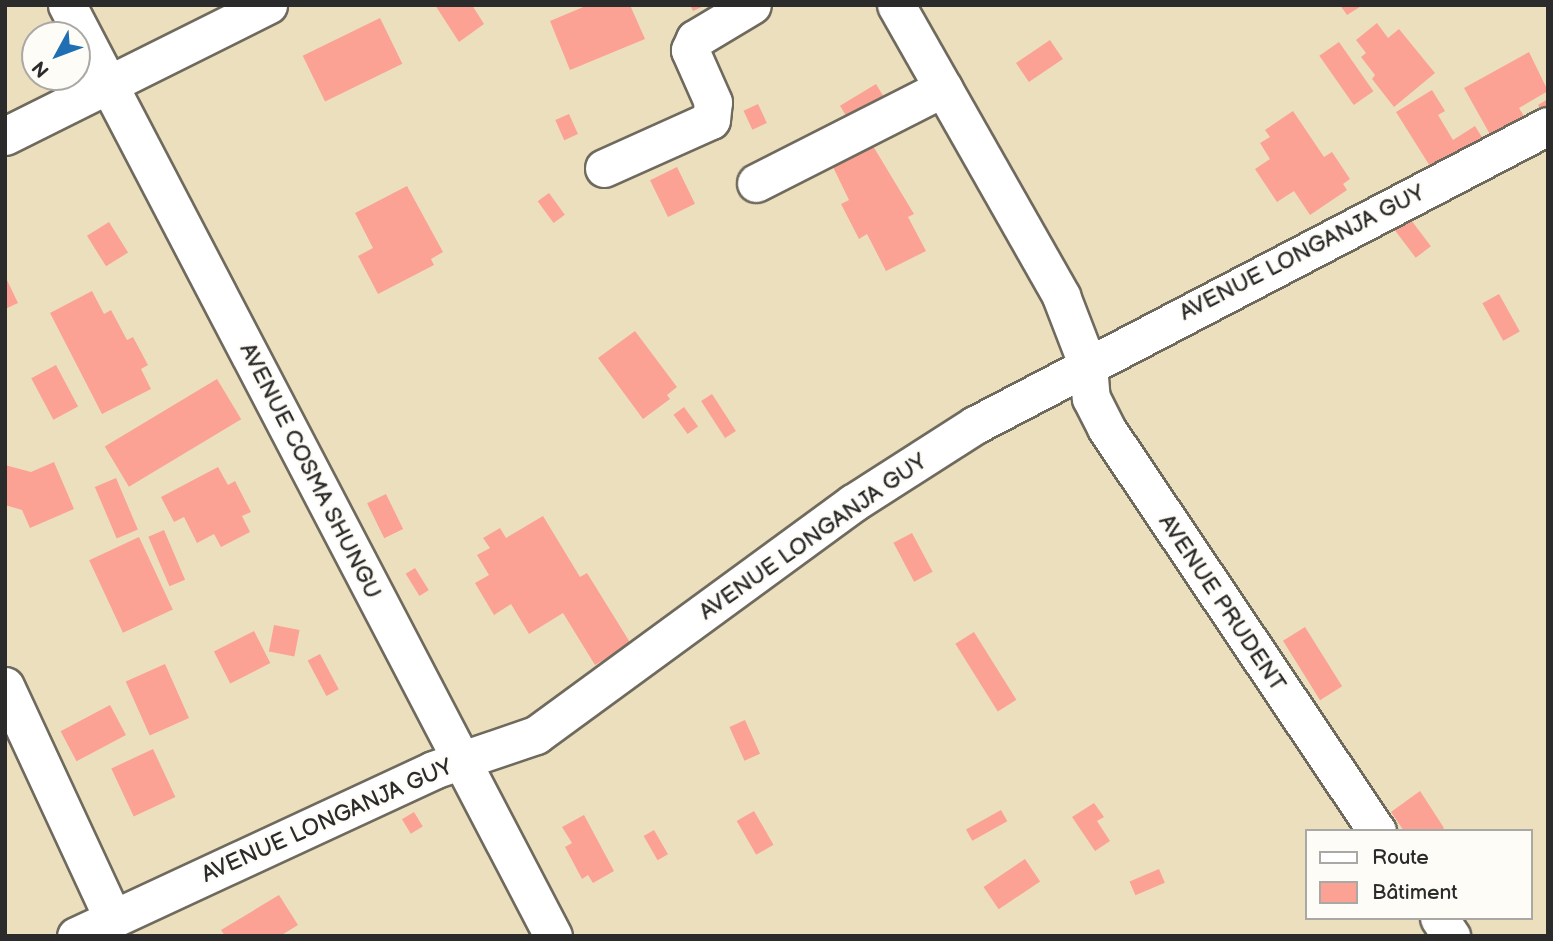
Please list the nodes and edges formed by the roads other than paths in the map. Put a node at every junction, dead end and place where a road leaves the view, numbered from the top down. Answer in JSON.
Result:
{"nodes":[{"id":1,"x":67,"y":5,"type":"edge"},
{"id":2,"x":268,"y":5,"type":"edge"},
{"id":3,"x":752,"y":5,"type":"edge"},
{"id":4,"x":896,"y":5,"type":"edge"},
{"id":5,"x":111,"y":83,"type":"junction"},
{"id":6,"x":943,"y":88,"type":"junction"},
{"id":7,"x":1548,"y":127,"type":"edge"},
{"id":8,"x":5,"y":136,"type":"edge"},
{"id":9,"x":604,"y":169,"type":"dead end"},
{"id":10,"x":756,"y":183,"type":"dead end"},
{"id":11,"x":1088,"y":366,"type":"junction"},
{"id":12,"x":5,"y":686,"type":"edge"},
{"id":13,"x":459,"y":762,"type":"junction"},
{"id":14,"x":1376,"y":829,"type":"edge"},
{"id":15,"x":113,"y":919,"type":"junction"},
{"id":16,"x":1439,"y":920,"type":"edge"},
{"id":17,"x":76,"y":936,"type":"edge"},
{"id":18,"x":553,"y":936,"type":"edge"},
{"id":19,"x":1451,"y":936,"type":"edge"}],
"edges":[{"from":1,"to":5,"type":"street","name":"AVENUE COSMA SHUNGU"},
{"from":2,"to":5,"type":"street"},
{"from":3,"to":9,"type":"street"},
{"from":4,"to":6,"type":"street","name":"AVENUE PRUDENT"},
{"from":5,"to":8,"type":"street"},
{"from":5,"to":13,"type":"street","name":"AVENUE COSMA SHUNGU"},
{"from":6,"to":10,"type":"street"},
{"from":6,"to":11,"type":"street","name":"AVENUE PRUDENT"},
{"from":7,"to":11,"type":"street","name":"AVENUE LONGANJA GUY"},
{"from":11,"to":13,"type":"street","name":"AVENUE LONGANJA GUY"},
{"from":11,"to":14,"type":"street","name":"AVENUE PRUDENT"},
{"from":12,"to":15,"type":"street"},
{"from":13,"to":15,"type":"street","name":"AVENUE LONGANJA GUY"},
{"from":13,"to":18,"type":"street","name":"AVENUE COSMA SHUNGU"},
{"from":15,"to":17,"type":"street","name":"AVENUE LONGANJA GUY"},
{"from":16,"to":19,"type":"street"}]}
